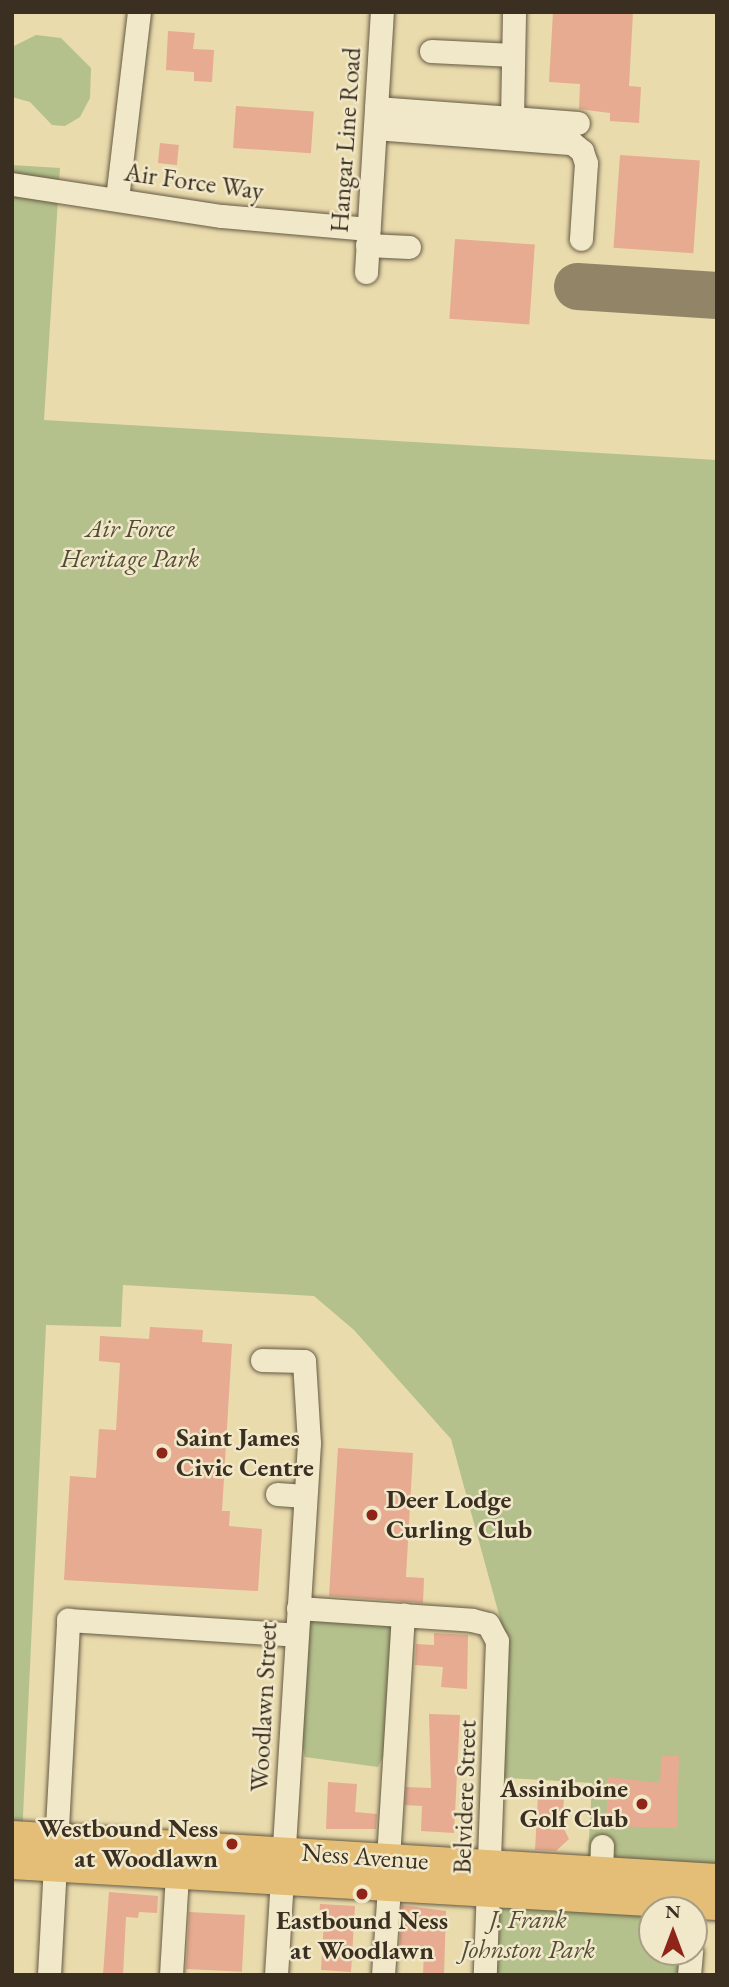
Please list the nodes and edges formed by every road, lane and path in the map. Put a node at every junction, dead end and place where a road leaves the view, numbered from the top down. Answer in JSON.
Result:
{"nodes":[{"id":1,"x":139,"y":12,"type":"edge"},
{"id":2,"x":382,"y":12,"type":"edge"},
{"id":3,"x":514,"y":12,"type":"edge"},
{"id":4,"x":431,"y":51,"type":"dead end"},
{"id":5,"x":513,"y":55,"type":"junction"},
{"id":6,"x":375,"y":118,"type":"junction"},
{"id":7,"x":512,"y":118,"type":"junction"},
{"id":8,"x":578,"y":123,"type":"dead end"},
{"id":9,"x":12,"y":184,"type":"edge"},
{"id":10,"x":117,"y":199,"type":"junction"},
{"id":11,"x":368,"y":237,"type":"junction"},
{"id":12,"x":581,"y":239,"type":"dead end"},
{"id":13,"x":409,"y":247,"type":"dead end"},
{"id":14,"x":366,"y":272,"type":"dead end"},
{"id":15,"x":262,"y":1360,"type":"dead end"},
{"id":16,"x":277,"y":1494,"type":"dead end"},
{"id":17,"x":305,"y":1496,"type":"junction"},
{"id":18,"x":298,"y":1608,"type":"junction"},
{"id":19,"x":402,"y":1614,"type":"junction"},
{"id":20,"x":297,"y":1635,"type":"junction"},
{"id":21,"x":12,"y":1836,"type":"edge"},
{"id":22,"x":57,"y":1853,"type":"junction"},
{"id":23,"x":12,"y":1864,"type":"edge"},
{"id":24,"x":283,"y":1866,"type":"junction"},
{"id":25,"x":389,"y":1873,"type":"junction"},
{"id":26,"x":177,"y":1874,"type":"junction"},
{"id":27,"x":490,"y":1879,"type":"junction"},
{"id":28,"x":703,"y":1895,"type":"edge"},
{"id":29,"x":50,"y":1975,"type":"edge"},
{"id":30,"x":170,"y":1975,"type":"edge"},
{"id":31,"x":276,"y":1975,"type":"edge"},
{"id":32,"x":383,"y":1975,"type":"edge"},
{"id":33,"x":485,"y":1975,"type":"edge"}],
"edges":[{"from":1,"to":10,"type":"street"},
{"from":2,"to":6,"type":"street","name":"Hangar Line Road"},
{"from":3,"to":5,"type":"street"},
{"from":4,"to":5,"type":"street"},
{"from":5,"to":7,"type":"street"},
{"from":6,"to":7,"type":"street"},
{"from":6,"to":11,"type":"street","name":"Hangar Line Road"},
{"from":6,"to":12,"type":"street"},
{"from":7,"to":8,"type":"street"},
{"from":9,"to":10,"type":"street","name":"Air Force Way"},
{"from":10,"to":11,"type":"street","name":"Air Force Way"},
{"from":11,"to":13,"type":"street","name":"Air Force Way"},
{"from":11,"to":14,"type":"street","name":"Hangar Line Road"},
{"from":15,"to":17,"type":"street","name":"Woodlawn Street"},
{"from":16,"to":17,"type":"street"},
{"from":17,"to":18,"type":"street","name":"Woodlawn Street"},
{"from":18,"to":19,"type":"street"},
{"from":18,"to":20,"type":"street","name":"Woodlawn Street"},
{"from":19,"to":25,"type":"street"},
{"from":19,"to":27,"type":"street","name":"Belvidere Street"},
{"from":20,"to":22,"type":"street"},
{"from":20,"to":24,"type":"street","name":"Woodlawn Street"},
{"from":21,"to":22,"type":"main road","name":"Ness Avenue"},
{"from":22,"to":23,"type":"main road","name":"Ness Avenue"},
{"from":22,"to":24,"type":"main road","name":"Ness Avenue"},
{"from":22,"to":26,"type":"main road","name":"Ness Avenue"},
{"from":22,"to":29,"type":"street"},
{"from":24,"to":25,"type":"main road","name":"Ness Avenue"},
{"from":24,"to":26,"type":"main road","name":"Ness Avenue"},
{"from":24,"to":31,"type":"street","name":"Woodlawn Street"},
{"from":25,"to":27,"type":"main road","name":"Ness Avenue"},
{"from":25,"to":32,"type":"street"},
{"from":26,"to":30,"type":"street"},
{"from":27,"to":28,"type":"main road","name":"Ness Avenue"},
{"from":27,"to":28,"type":"main road","name":"Ness Avenue"},
{"from":27,"to":33,"type":"street","name":"Belvidere Street"}]}
